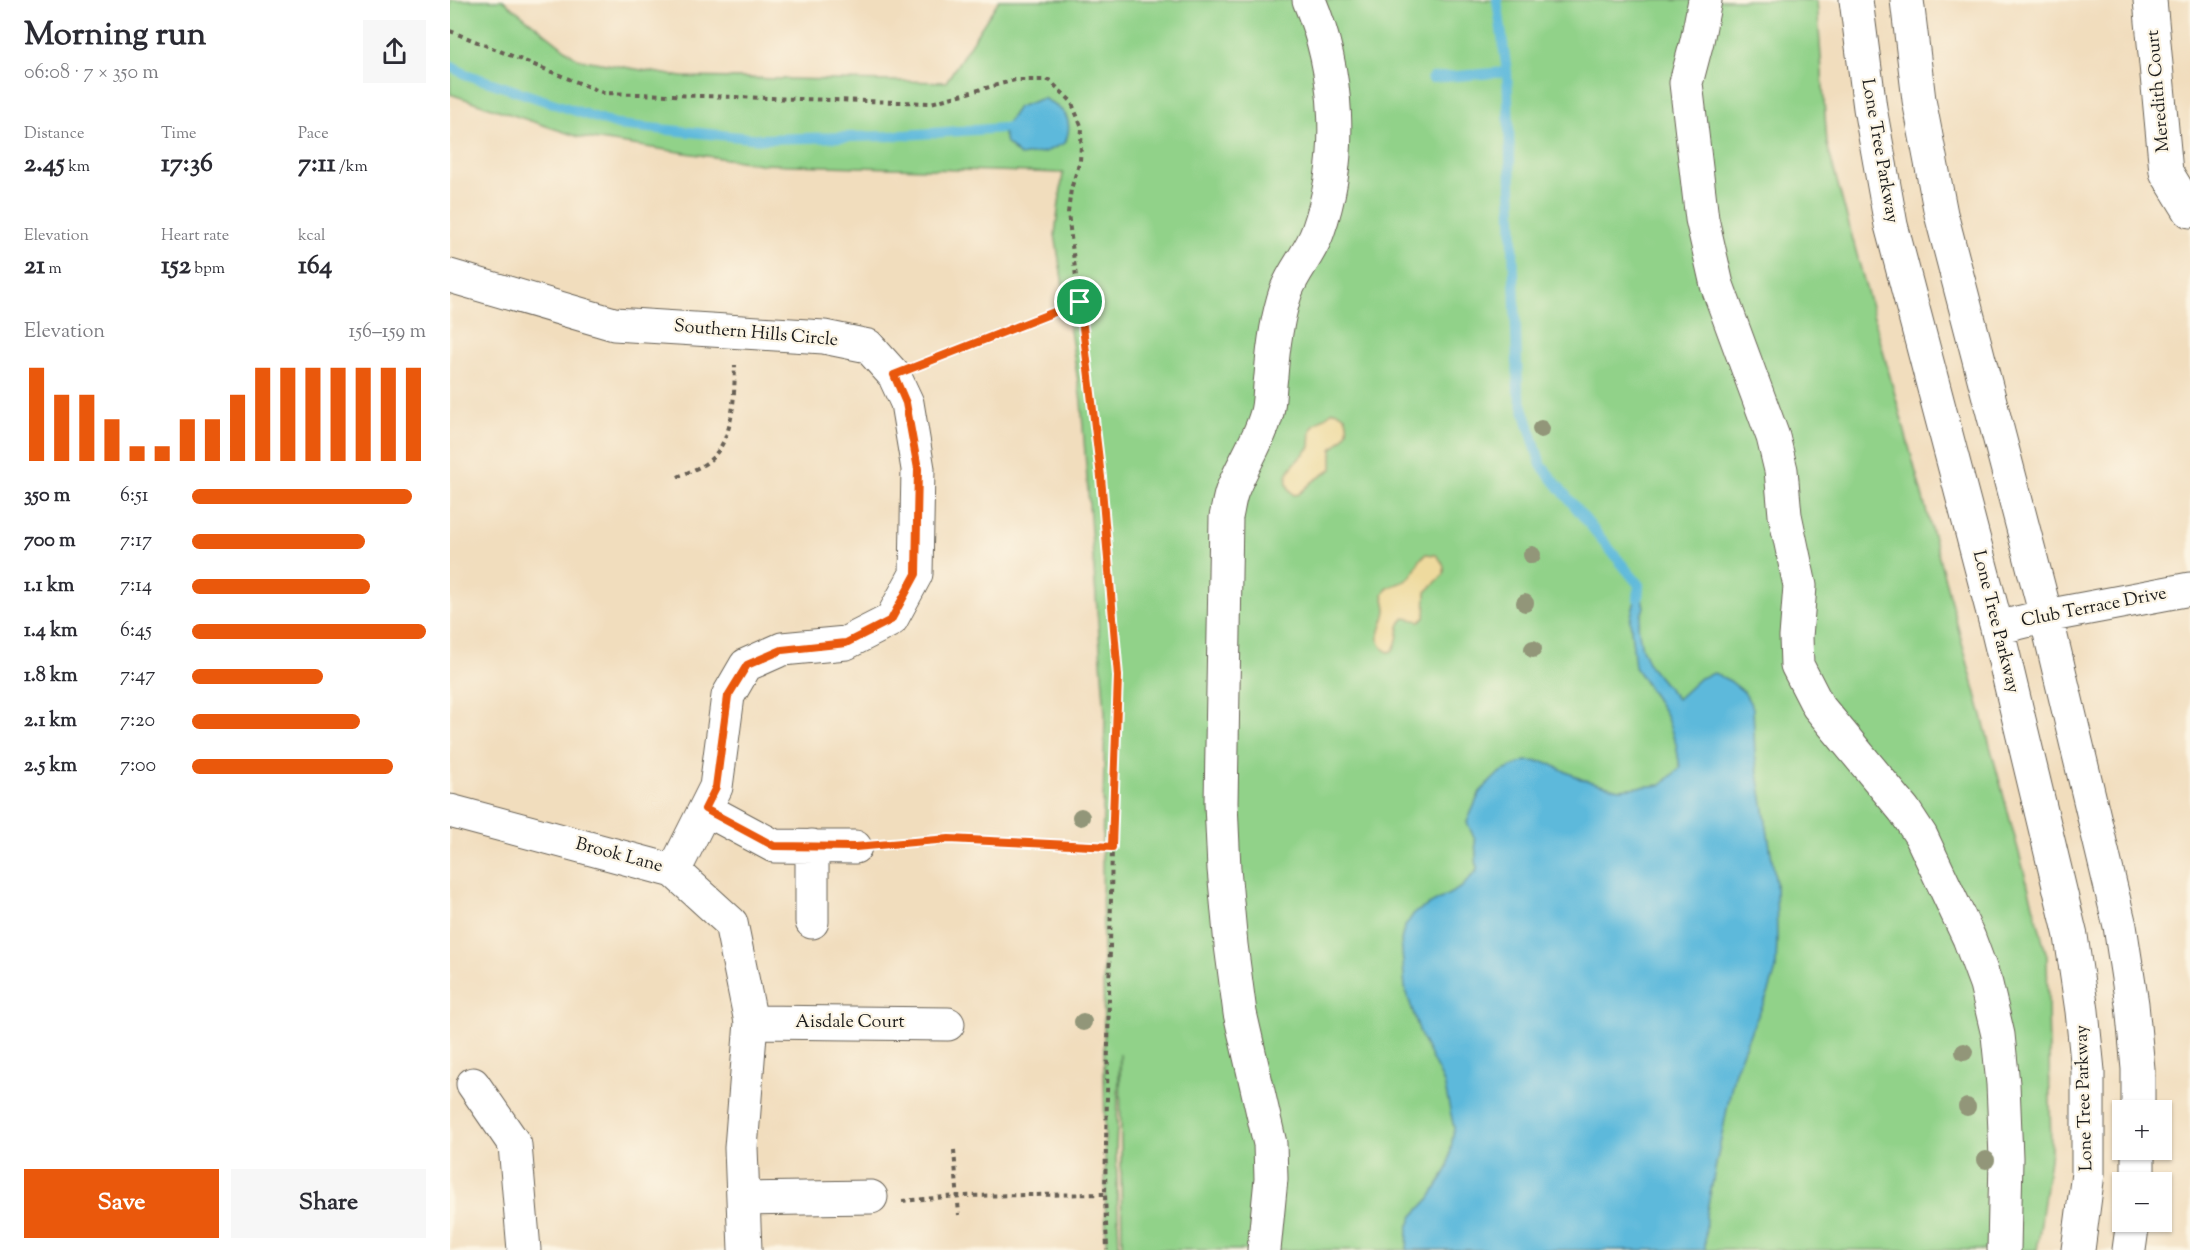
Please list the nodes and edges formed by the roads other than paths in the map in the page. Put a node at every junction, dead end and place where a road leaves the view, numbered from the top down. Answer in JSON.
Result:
{"nodes":[{"id":1,"x":1309,"y":0,"type":"edge"},
{"id":2,"x":1705,"y":0,"type":"edge"},
{"id":3,"x":1856,"y":0,"type":"edge"},
{"id":4,"x":1907,"y":0,"type":"edge"},
{"id":5,"x":2150,"y":0,"type":"edge"},
{"id":6,"x":2190,"y":211,"type":"edge"},
{"id":7,"x":450,"y":276,"type":"edge"},
{"id":8,"x":2190,"y":589,"type":"edge"},
{"id":9,"x":2046,"y":616,"type":"junction"},
{"id":10,"x":1997,"y":628,"type":"junction"},
{"id":11,"x":705,"y":809,"type":"junction"},
{"id":12,"x":450,"y":811,"type":"edge"},
{"id":13,"x":812,"y":846,"type":"junction"},
{"id":14,"x":855,"y":847,"type":"road end"},
{"id":15,"x":674,"y":871,"type":"junction"},
{"id":16,"x":812,"y":922,"type":"dead end"},
{"id":17,"x":752,"y":1022,"type":"junction"},
{"id":18,"x":948,"y":1024,"type":"dead end"},
{"id":19,"x":474,"y":1084,"type":"dead end"},
{"id":20,"x":2138,"y":1100,"type":"edge"},
{"id":21,"x":871,"y":1197,"type":"road end"},
{"id":22,"x":743,"y":1199,"type":"junction"},
{"id":23,"x":2131,"y":1232,"type":"edge"},
{"id":24,"x":524,"y":1250,"type":"edge"},
{"id":25,"x":745,"y":1250,"type":"edge"},
{"id":26,"x":1264,"y":1250,"type":"edge"},
{"id":27,"x":2004,"y":1250,"type":"edge"},
{"id":28,"x":2078,"y":1250,"type":"edge"},
{"id":29,"x":2129,"y":1250,"type":"edge"}],
"edges":[{"from":1,"to":26,"type":"street"},
{"from":2,"to":27,"type":"street"},
{"from":3,"to":10,"type":"street","name":"Lone Tree Parkway"},
{"from":4,"to":9,"type":"street"},
{"from":5,"to":6,"type":"street","name":"Meredith Court"},
{"from":7,"to":11,"type":"street","name":"Southern Hills Circle"},
{"from":8,"to":9,"type":"street","name":"Club Terrace Drive"},
{"from":9,"to":10,"type":"street","name":"Club Terrace Drive"},
{"from":9,"to":20,"type":"street"},
{"from":10,"to":28,"type":"street","name":"Lone Tree Parkway"},
{"from":11,"to":13,"type":"street"},
{"from":11,"to":15,"type":"street","name":"Southern Hills Circle"},
{"from":12,"to":15,"type":"street","name":"Brook Lane"},
{"from":13,"to":14,"type":"street"},
{"from":13,"to":16,"type":"street"},
{"from":15,"to":17,"type":"street","name":"Brook Lane"},
{"from":17,"to":18,"type":"street","name":"Aisdale Court"},
{"from":17,"to":22,"type":"street","name":"Brook Lane"},
{"from":19,"to":24,"type":"street"},
{"from":21,"to":22,"type":"street"},
{"from":22,"to":25,"type":"street","name":"Brook Lane"},
{"from":23,"to":29,"type":"street"}]}
